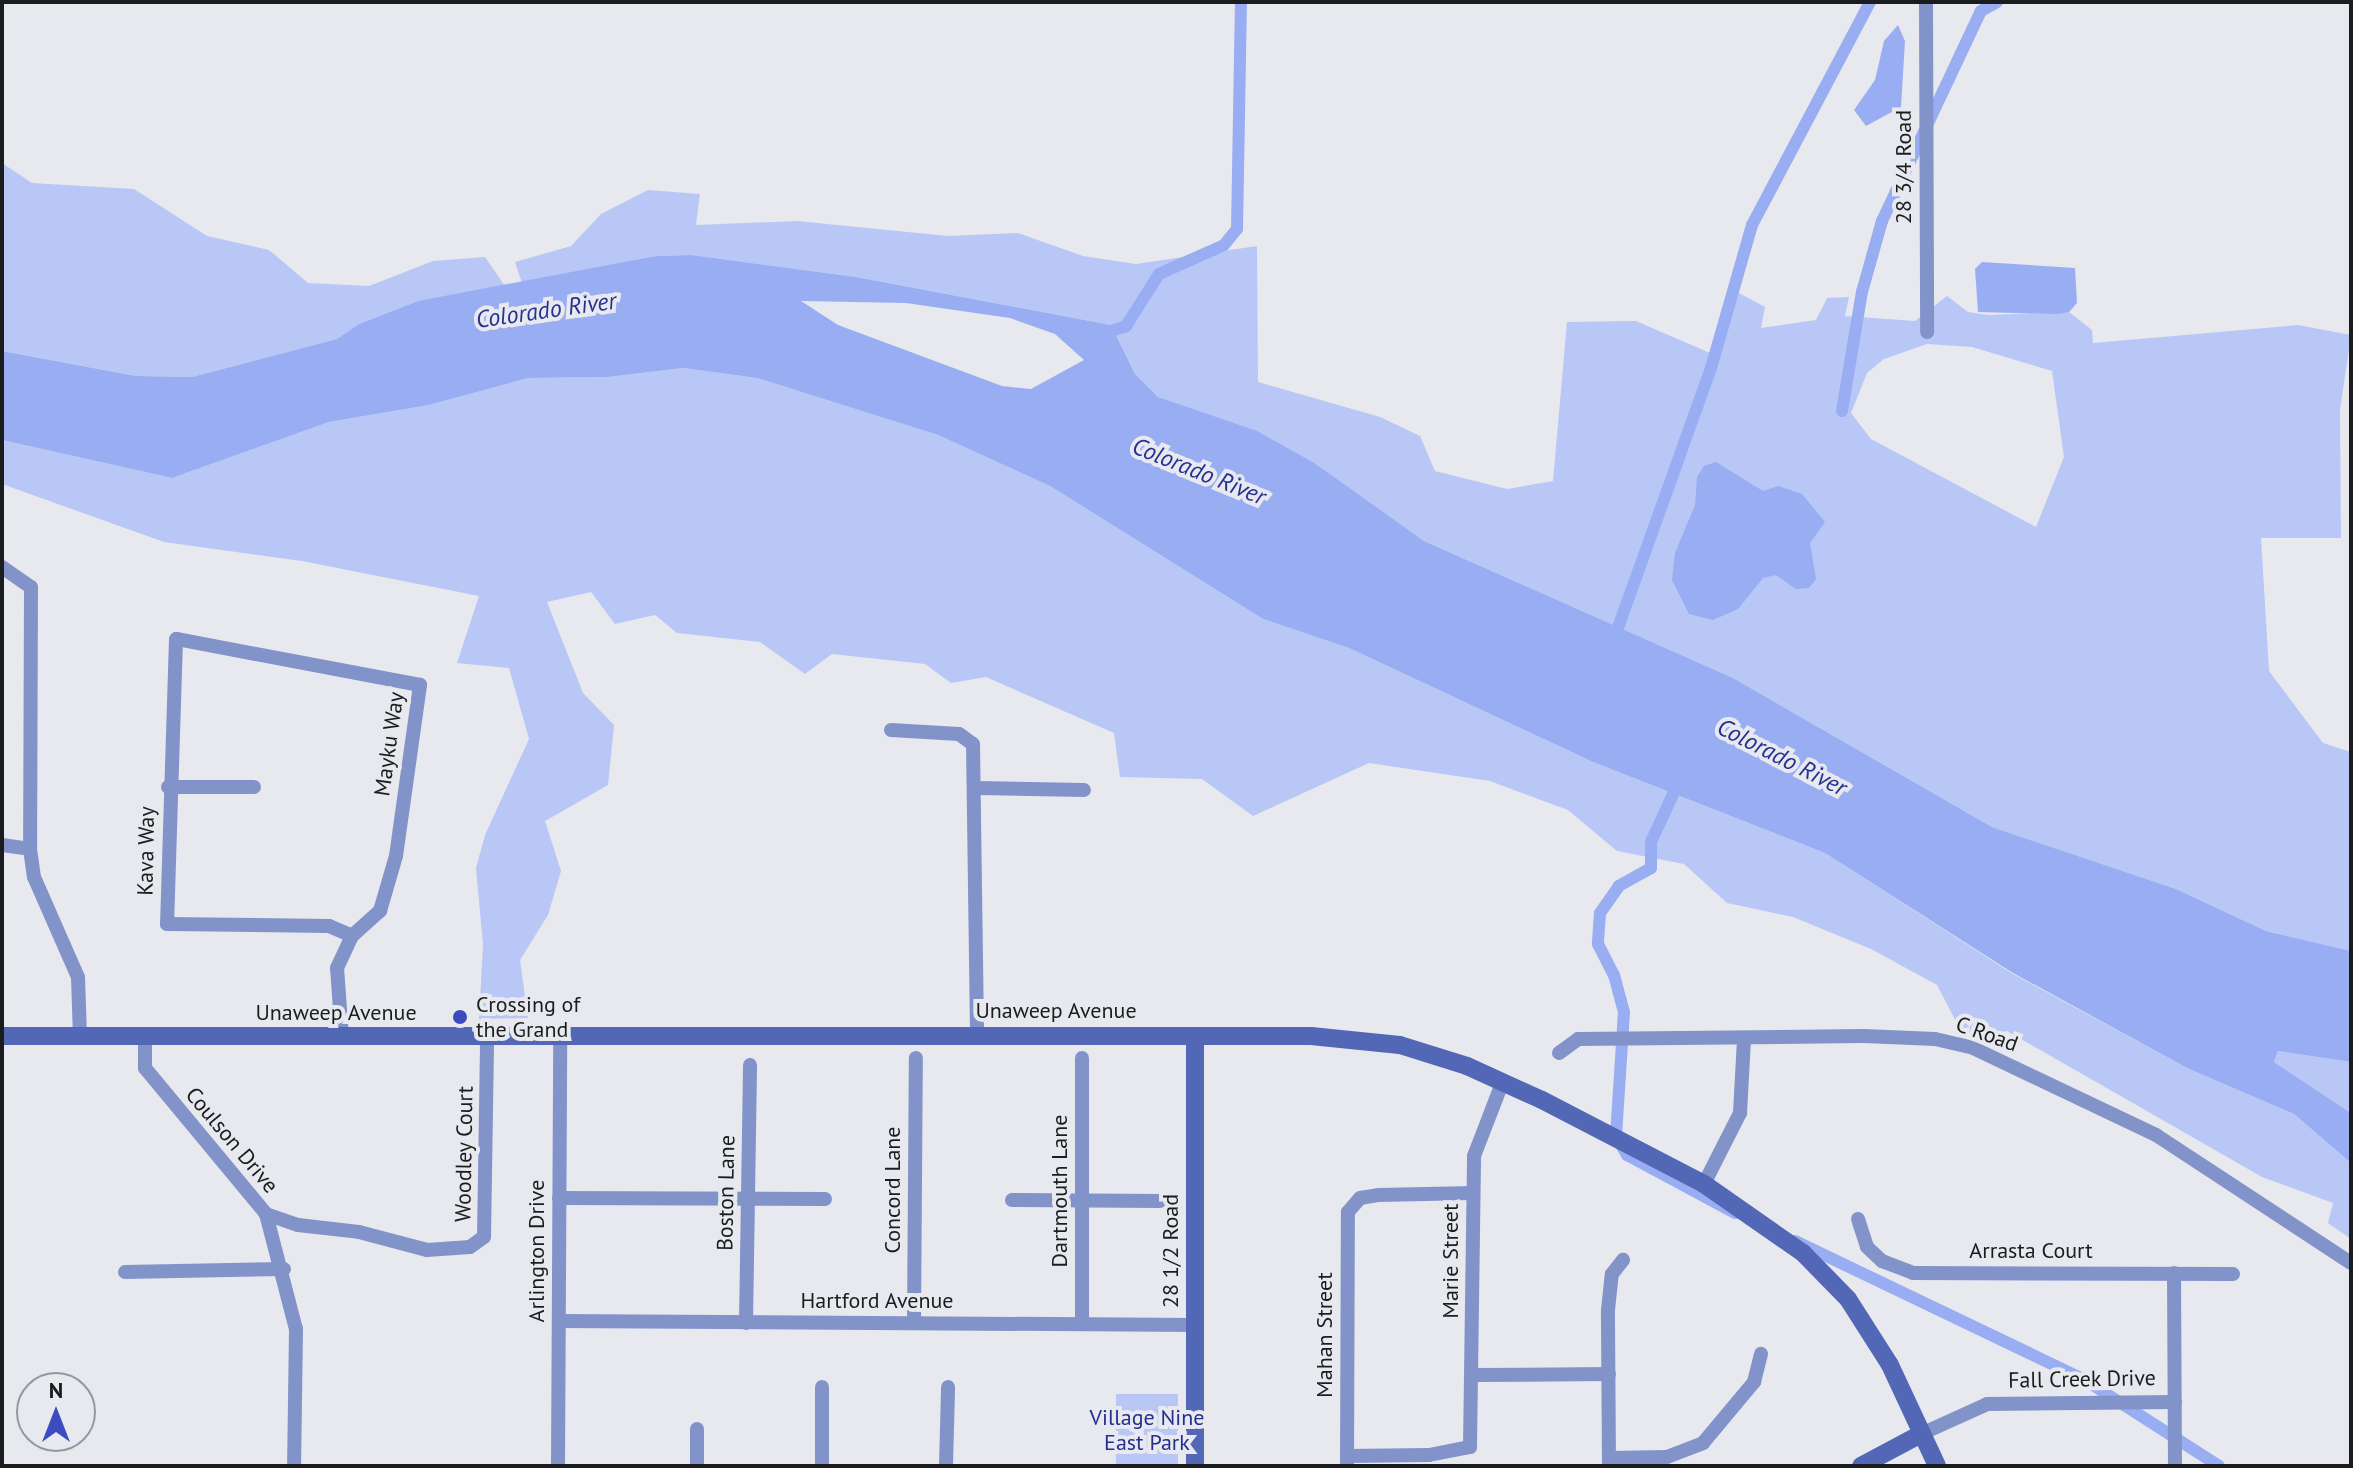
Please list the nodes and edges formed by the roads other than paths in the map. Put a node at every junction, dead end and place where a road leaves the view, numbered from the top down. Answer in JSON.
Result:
{"nodes":[{"id":1,"x":1926,"y":2,"type":"edge"},
{"id":2,"x":1927,"y":332,"type":"dead end"},
{"id":3,"x":2,"y":567,"type":"edge"},
{"id":4,"x":176,"y":639,"type":"joint"},
{"id":5,"x":891,"y":730,"type":"dead end"},
{"id":6,"x":168,"y":787,"type":"junction"},
{"id":7,"x":254,"y":787,"type":"dead end"},
{"id":8,"x":977,"y":788,"type":"junction"},
{"id":9,"x":1084,"y":790,"type":"dead end"},
{"id":10,"x":2,"y":845,"type":"edge"},
{"id":11,"x":30,"y":849,"type":"junction"},
{"id":12,"x":352,"y":936,"type":"junction"},
{"id":13,"x":977,"y":1035,"type":"junction"},
{"id":14,"x":2,"y":1036,"type":"edge"},
{"id":15,"x":80,"y":1036,"type":"junction"},
{"id":16,"x":560,"y":1036,"type":"junction"},
{"id":17,"x":1195,"y":1036,"type":"junction"},
{"id":18,"x":145,"y":1037,"type":"junction"},
{"id":19,"x":342,"y":1037,"type":"junction"},
{"id":20,"x":487,"y":1037,"type":"junction"},
{"id":21,"x":1744,"y":1039,"type":"junction"},
{"id":22,"x":1559,"y":1053,"type":"dead end"},
{"id":23,"x":916,"y":1058,"type":"dead end"},
{"id":24,"x":1082,"y":1058,"type":"dead end"},
{"id":25,"x":750,"y":1065,"type":"dead end"},
{"id":26,"x":1503,"y":1081,"type":"junction"},
{"id":27,"x":1704,"y":1184,"type":"junction"},
{"id":28,"x":1473,"y":1193,"type":"junction"},
{"id":29,"x":559,"y":1198,"type":"junction"},
{"id":30,"x":747,"y":1199,"type":"junction"},
{"id":31,"x":825,"y":1199,"type":"dead end"},
{"id":32,"x":1012,"y":1200,"type":"dead end"},
{"id":33,"x":1082,"y":1201,"type":"junction"},
{"id":34,"x":1160,"y":1201,"type":"dead end"},
{"id":35,"x":266,"y":1214,"type":"junction"},
{"id":36,"x":1858,"y":1219,"type":"dead end"},
{"id":37,"x":1623,"y":1260,"type":"dead end"},
{"id":38,"x":2351,"y":1263,"type":"edge"},
{"id":39,"x":284,"y":1269,"type":"junction"},
{"id":40,"x":125,"y":1272,"type":"dead end"},
{"id":41,"x":2174,"y":1273,"type":"junction"},
{"id":42,"x":2233,"y":1274,"type":"dead end"},
{"id":43,"x":559,"y":1321,"type":"junction"},
{"id":44,"x":746,"y":1323,"type":"junction"},
{"id":45,"x":914,"y":1323,"type":"junction"},
{"id":46,"x":1082,"y":1324,"type":"junction"},
{"id":47,"x":1196,"y":1325,"type":"junction"},
{"id":48,"x":1761,"y":1354,"type":"dead end"},
{"id":49,"x":1609,"y":1374,"type":"junction"},
{"id":50,"x":1473,"y":1375,"type":"junction"},
{"id":51,"x":822,"y":1387,"type":"dead end"},
{"id":52,"x":948,"y":1387,"type":"dead end"},
{"id":53,"x":2175,"y":1402,"type":"junction"},
{"id":54,"x":697,"y":1429,"type":"dead end"},
{"id":55,"x":1921,"y":1434,"type":"junction"},
{"id":56,"x":1347,"y":1461,"type":"edge"},
{"id":57,"x":1609,"y":1462,"type":"edge"},
{"id":58,"x":294,"y":1466,"type":"edge"},
{"id":59,"x":558,"y":1466,"type":"edge"},
{"id":60,"x":697,"y":1466,"type":"edge"},
{"id":61,"x":822,"y":1466,"type":"edge"},
{"id":62,"x":946,"y":1466,"type":"edge"},
{"id":63,"x":1195,"y":1466,"type":"edge"},
{"id":64,"x":1861,"y":1466,"type":"edge"},
{"id":65,"x":1937,"y":1466,"type":"edge"},
{"id":66,"x":2175,"y":1466,"type":"edge"}],
"edges":[{"from":1,"to":2,"type":"street","name":"28 3/4 Road"},
{"from":3,"to":11,"type":"street"},
{"from":4,"to":6,"type":"street","name":"Kava Way"},
{"from":4,"to":12,"type":"street","name":"Mayku Way"},
{"from":5,"to":8,"type":"street"},
{"from":6,"to":7,"type":"street"},
{"from":6,"to":12,"type":"street","name":"Kava Way"},
{"from":8,"to":9,"type":"street"},
{"from":8,"to":13,"type":"street"},
{"from":10,"to":11,"type":"street"},
{"from":11,"to":15,"type":"street"},
{"from":12,"to":19,"type":"street","name":"Mayku Way"},
{"from":13,"to":16,"type":"main road","name":"Unaweep Avenue"},
{"from":13,"to":17,"type":"main road","name":"Unaweep Avenue"},
{"from":14,"to":15,"type":"main road","name":"Unaweep Avenue"},
{"from":15,"to":18,"type":"main road","name":"Unaweep Avenue"},
{"from":16,"to":20,"type":"main road","name":"Unaweep Avenue"},
{"from":16,"to":29,"type":"street","name":"Arlington Drive"},
{"from":17,"to":26,"type":"main road","name":"Unaweep Avenue"},
{"from":17,"to":47,"type":"main road","name":"28 1/2 Road"},
{"from":18,"to":19,"type":"main road","name":"Unaweep Avenue"},
{"from":18,"to":35,"type":"street","name":"Coulson Drive"},
{"from":19,"to":20,"type":"main road","name":"Unaweep Avenue"},
{"from":20,"to":35,"type":"street","name":"Woodley Court"},
{"from":21,"to":22,"type":"street","name":"C Road"},
{"from":21,"to":27,"type":"street"},
{"from":21,"to":38,"type":"street","name":"C Road"},
{"from":23,"to":45,"type":"street","name":"Concord Lane"},
{"from":24,"to":33,"type":"street","name":"Dartmouth Lane"},
{"from":25,"to":30,"type":"street","name":"Boston Lane"},
{"from":26,"to":27,"type":"main road","name":"Unaweep Avenue"},
{"from":26,"to":28,"type":"street","name":"Marie Street"},
{"from":27,"to":55,"type":"main road","name":"Unaweep Avenue"},
{"from":28,"to":50,"type":"street","name":"Marie Street"},
{"from":28,"to":56,"type":"street","name":"Mahan Street"},
{"from":29,"to":30,"type":"street"},
{"from":29,"to":43,"type":"street","name":"Arlington Drive"},
{"from":30,"to":31,"type":"street"},
{"from":30,"to":44,"type":"street","name":"Boston Lane"},
{"from":32,"to":33,"type":"street"},
{"from":33,"to":34,"type":"street"},
{"from":33,"to":46,"type":"street","name":"Dartmouth Lane"},
{"from":35,"to":39,"type":"street","name":"Coulson Drive"},
{"from":36,"to":41,"type":"street","name":"Arrasta Court"},
{"from":37,"to":49,"type":"street"},
{"from":39,"to":40,"type":"street"},
{"from":39,"to":58,"type":"street","name":"Coulson Drive"},
{"from":41,"to":42,"type":"street","name":"Arrasta Court"},
{"from":41,"to":53,"type":"street"},
{"from":43,"to":44,"type":"street","name":"Hartford Avenue"},
{"from":43,"to":59,"type":"street","name":"Arlington Drive"},
{"from":44,"to":45,"type":"street","name":"Hartford Avenue"},
{"from":45,"to":46,"type":"street","name":"Hartford Avenue"},
{"from":46,"to":47,"type":"street","name":"Hartford Avenue"},
{"from":47,"to":63,"type":"main road","name":"28 1/2 Road"},
{"from":48,"to":57,"type":"street"},
{"from":49,"to":50,"type":"street"},
{"from":49,"to":57,"type":"street"},
{"from":50,"to":56,"type":"street","name":"Marie Street"},
{"from":51,"to":61,"type":"street"},
{"from":52,"to":62,"type":"street"},
{"from":53,"to":55,"type":"street","name":"Fall Creek Drive"},
{"from":53,"to":66,"type":"street"},
{"from":54,"to":60,"type":"street"},
{"from":55,"to":64,"type":"main road","name":"Fall Creek Drive"},
{"from":55,"to":65,"type":"main road","name":"Unaweep Avenue"}]}
